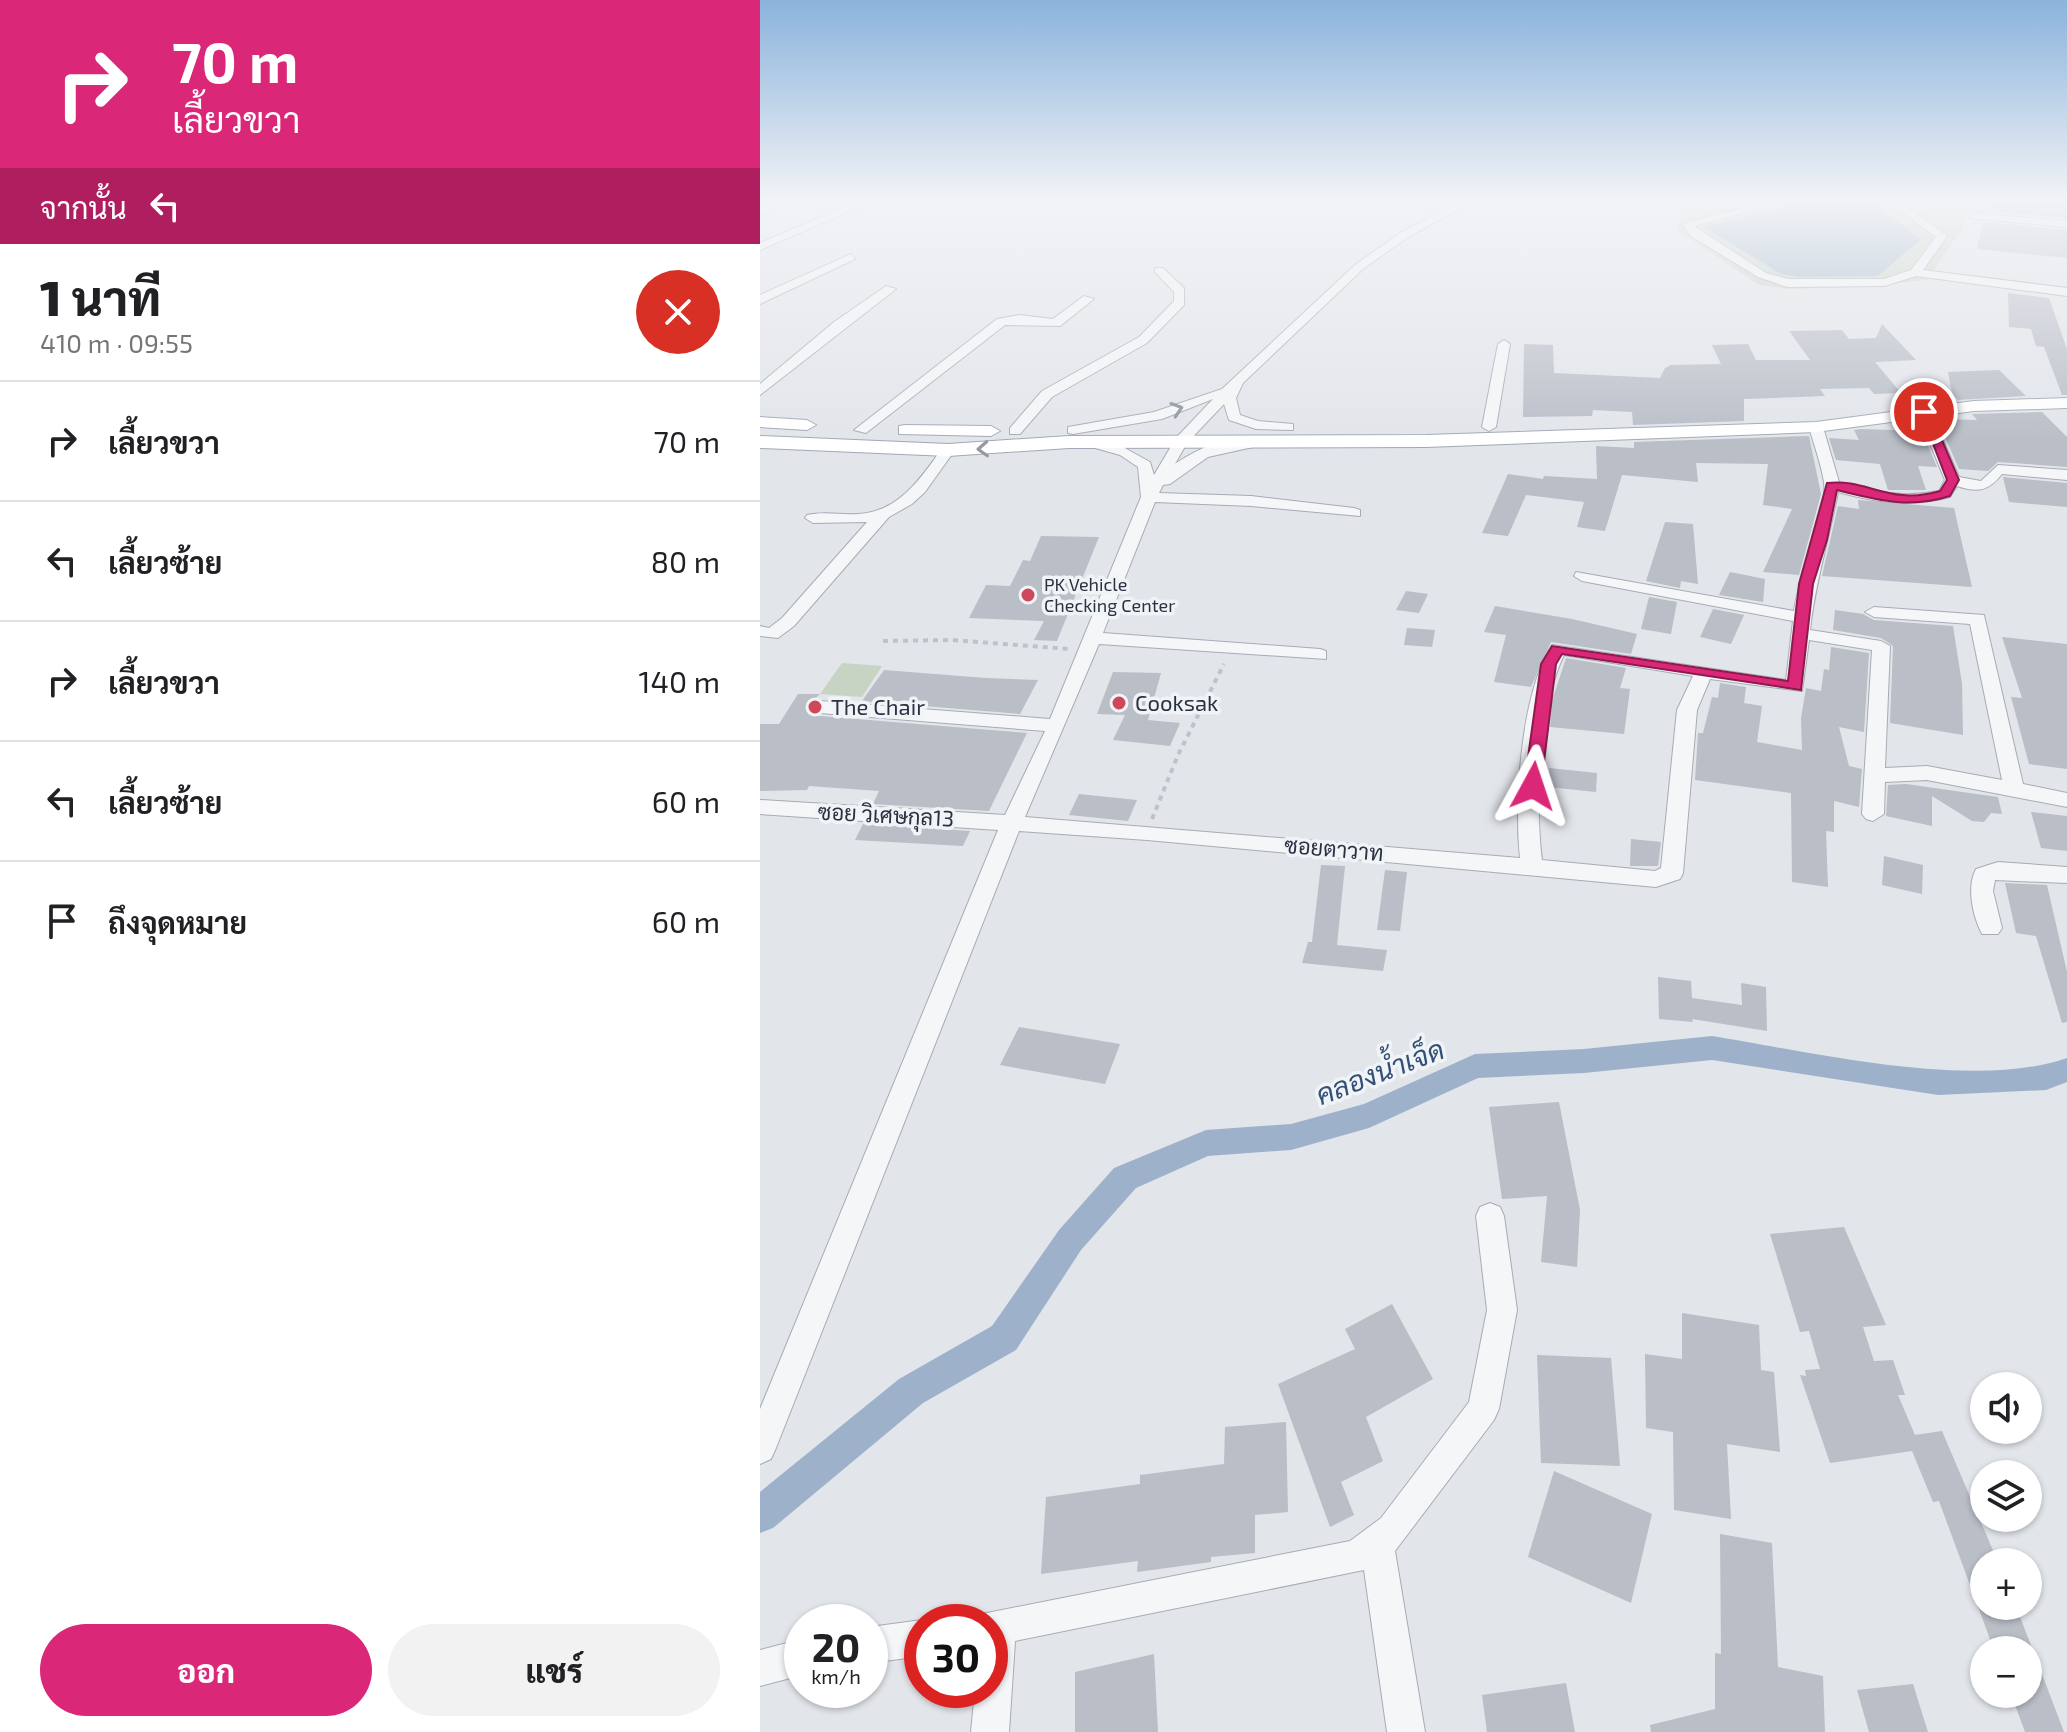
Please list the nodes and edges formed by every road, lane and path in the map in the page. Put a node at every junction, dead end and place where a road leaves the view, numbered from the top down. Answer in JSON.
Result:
{"nodes":[{"id":1,"x":798,"y":282,"type":"edge"},
{"id":2,"x":1171,"y":282,"type":"edge"},
{"id":3,"x":1343,"y":282,"type":"edge"},
{"id":4,"x":1783,"y":282,"type":"edge"},
{"id":5,"x":1886,"y":282,"type":"edge"},
{"id":6,"x":1990,"y":282,"type":"edge"},
{"id":7,"x":890,"y":289,"type":"dead end"},
{"id":8,"x":2067,"y":292,"type":"edge"},
{"id":9,"x":1088,"y":299,"type":"dead end"},
{"id":10,"x":760,"y":300,"type":"edge"},
{"id":11,"x":1504,"y":344,"type":"dead end"},
{"id":12,"x":1236,"y":382,"type":"junction"},
{"id":13,"x":760,"y":391,"type":"edge"},
{"id":14,"x":2067,"y":391,"type":"edge"},
{"id":15,"x":2067,"y":403,"type":"edge"},
{"id":16,"x":1924,"y":412,"type":"junction"},
{"id":17,"x":760,"y":422,"type":"edge"},
{"id":18,"x":1288,"y":427,"type":"junction"},
{"id":19,"x":1489,"y":427,"type":"junction"},
{"id":20,"x":1816,"y":427,"type":"junction"},
{"id":21,"x":861,"y":430,"type":"junction"},
{"id":22,"x":1015,"y":431,"type":"junction"},
{"id":23,"x":1186,"y":434,"type":"junction"},
{"id":24,"x":1071,"y":436,"type":"junction"},
{"id":25,"x":1305,"y":441,"type":"junction"},
{"id":26,"x":760,"y":442,"type":"edge"},
{"id":27,"x":948,"y":450,"type":"junction"},
{"id":28,"x":2067,"y":475,"type":"edge"},
{"id":29,"x":1953,"y":480,"type":"junction"},
{"id":30,"x":1832,"y":485,"type":"junction"},
{"id":31,"x":1149,"y":497,"type":"junction"},
{"id":32,"x":1354,"y":513,"type":"dead end"},
{"id":33,"x":883,"y":514,"type":"junction"},
{"id":34,"x":813,"y":518,"type":"dead end"},
{"id":35,"x":1582,"y":576,"type":"dead end"},
{"id":36,"x":1874,"y":612,"type":"dead end"},
{"id":37,"x":1802,"y":626,"type":"junction"},
{"id":38,"x":760,"y":631,"type":"edge"},
{"id":39,"x":883,"y":641,"type":"dead end"},
{"id":40,"x":1090,"y":644,"type":"junction"},
{"id":41,"x":1232,"y":649,"type":"junction"},
{"id":42,"x":1320,"y":655,"type":"dead end"},
{"id":43,"x":1703,"y":674,"type":"junction"},
{"id":44,"x":820,"y":707,"type":"dead end"},
{"id":45,"x":1057,"y":726,"type":"junction"},
{"id":46,"x":1876,"y":775,"type":"junction"},
{"id":47,"x":2014,"y":790,"type":"junction"},
{"id":48,"x":2067,"y":800,"type":"edge"},
{"id":49,"x":760,"y":807,"type":"edge"},
{"id":50,"x":1873,"y":814,"type":"dead end"},
{"id":51,"x":1012,"y":822,"type":"junction"},
{"id":52,"x":1147,"y":832,"type":"junction"},
{"id":53,"x":1532,"y":868,"type":"junction"},
{"id":54,"x":2067,"y":875,"type":"edge"},
{"id":55,"x":1990,"y":928,"type":"dead end"},
{"id":56,"x":1490,"y":1216,"type":"dead end"},
{"id":57,"x":764,"y":1437,"type":"edge"},
{"id":58,"x":1377,"y":1545,"type":"junction"},
{"id":59,"x":1008,"y":1625,"type":"edge"},
{"id":60,"x":784,"y":1662,"type":"edge"},
{"id":61,"x":760,"y":1668,"type":"edge"},
{"id":62,"x":991,"y":1708,"type":"edge"},
{"id":63,"x":990,"y":1732,"type":"edge"},
{"id":64,"x":1406,"y":1732,"type":"edge"}],
"edges":[{"from":1,"to":10,"type":"street"},
{"from":2,"to":22,"type":"street"},
{"from":3,"to":12,"type":"street"},
{"from":4,"to":5,"type":"street"},
{"from":6,"to":8,"type":"street"},
{"from":7,"to":13,"type":"street"},
{"from":9,"to":21,"type":"street"},
{"from":11,"to":19,"type":"street"},
{"from":12,"to":18,"type":"street"},
{"from":12,"to":23,"type":"street"},
{"from":24,"to":12,"type":"street","one_way":true},
{"from":14,"to":19,"type":"main road"},
{"from":15,"to":16,"type":"main road"},
{"from":16,"to":20,"type":"main road"},
{"from":16,"to":29,"type":"street"},
{"from":17,"to":21,"type":"main road"},
{"from":18,"to":19,"type":"main road"},
{"from":18,"to":23,"type":"main road"},
{"from":20,"to":25,"type":"main road"},
{"from":20,"to":30,"type":"street"},
{"from":21,"to":22,"type":"main road"},
{"from":22,"to":24,"type":"main road"},
{"from":23,"to":24,"type":"main road"},
{"from":23,"to":25,"type":"main road"},
{"from":23,"to":31,"type":"street"},
{"from":24,"to":27,"type":"main road","one_way":true},
{"from":24,"to":31,"type":"street"},
{"from":25,"to":31,"type":"street"},
{"from":26,"to":27,"type":"main road"},
{"from":27,"to":33,"type":"street"},
{"from":28,"to":29,"type":"street"},
{"from":29,"to":30,"type":"street"},
{"from":30,"to":37,"type":"street"},
{"from":31,"to":32,"type":"street"},
{"from":31,"to":40,"type":"street"},
{"from":33,"to":34,"type":"street"},
{"from":33,"to":38,"type":"street"},
{"from":35,"to":37,"type":"street"},
{"from":36,"to":47,"type":"street"},
{"from":37,"to":43,"type":"street"},
{"from":37,"to":46,"type":"street"},
{"from":39,"to":40,"type":"path"},
{"from":40,"to":41,"type":"street"},
{"from":40,"to":45,"type":"street"},
{"from":41,"to":42,"type":"street"},
{"from":41,"to":52,"type":"path"},
{"from":43,"to":53,"type":"street","name":"ซอยตาวาท"},
{"from":43,"to":53,"type":"street"},
{"from":44,"to":45,"type":"street"},
{"from":45,"to":51,"type":"street"},
{"from":46,"to":47,"type":"street"},
{"from":46,"to":50,"type":"street"},
{"from":47,"to":48,"type":"street"},
{"from":49,"to":51,"type":"street","name":"ซอย วิเศษกุล13"},
{"from":51,"to":52,"type":"street","name":"ซอยตาวาท"},
{"from":51,"to":57,"type":"street"},
{"from":52,"to":53,"type":"street","name":"ซอยตาวาท"},
{"from":54,"to":55,"type":"street"},
{"from":56,"to":58,"type":"street"},
{"from":58,"to":59,"type":"street"},
{"from":58,"to":64,"type":"street"},
{"from":60,"to":61,"type":"street"},
{"from":62,"to":63,"type":"street"}]}
